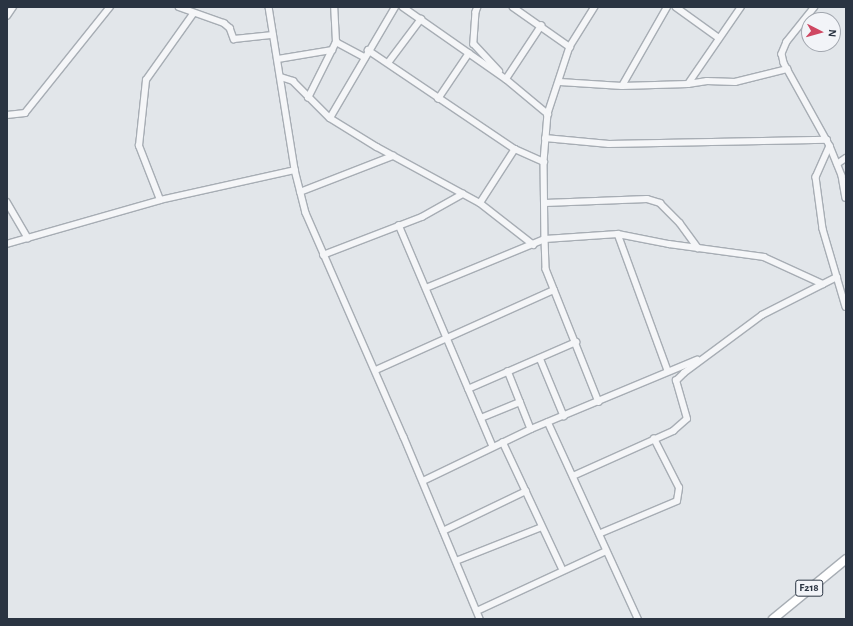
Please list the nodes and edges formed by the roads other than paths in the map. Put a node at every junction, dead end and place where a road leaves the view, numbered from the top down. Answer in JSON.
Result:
{"nodes":[{"id":1,"x":13,"y":7,"type":"edge"},
{"id":2,"x":110,"y":7,"type":"edge"},
{"id":3,"x":179,"y":7,"type":"edge"},
{"id":4,"x":269,"y":7,"type":"edge"},
{"id":5,"x":334,"y":7,"type":"edge"},
{"id":6,"x":395,"y":7,"type":"edge"},
{"id":7,"x":403,"y":7,"type":"edge"},
{"id":8,"x":478,"y":7,"type":"edge"},
{"id":9,"x":513,"y":7,"type":"edge"},
{"id":10,"x":595,"y":7,"type":"edge"},
{"id":11,"x":668,"y":7,"type":"edge"},
{"id":12,"x":676,"y":7,"type":"edge"},
{"id":13,"x":741,"y":7,"type":"edge"},
{"id":14,"x":815,"y":7,"type":"edge"},
{"id":15,"x":193,"y":14,"type":"junction"},
{"id":16,"x":7,"y":16,"type":"edge"},
{"id":17,"x":420,"y":19,"type":"junction"},
{"id":18,"x":541,"y":26,"type":"junction"},
{"id":19,"x":273,"y":35,"type":"junction"},
{"id":20,"x":719,"y":38,"type":"junction"},
{"id":21,"x":336,"y":42,"type":"junction"},
{"id":22,"x":570,"y":47,"type":"junction"},
{"id":23,"x":332,"y":50,"type":"junction"},
{"id":24,"x":368,"y":50,"type":"junction"},
{"id":25,"x":469,"y":53,"type":"junction"},
{"id":26,"x":364,"y":57,"type":"junction"},
{"id":27,"x":278,"y":59,"type":"junction"},
{"id":28,"x":388,"y":63,"type":"junction"},
{"id":29,"x":787,"y":69,"type":"junction"},
{"id":30,"x":281,"y":77,"type":"junction"},
{"id":31,"x":506,"y":79,"type":"junction"},
{"id":32,"x":560,"y":82,"type":"junction"},
{"id":33,"x":688,"y":84,"type":"junction"},
{"id":34,"x":622,"y":86,"type":"junction"},
{"id":35,"x":308,"y":98,"type":"junction"},
{"id":36,"x":438,"y":99,"type":"junction"},
{"id":37,"x":548,"y":114,"type":"junction"},
{"id":38,"x":7,"y":115,"type":"edge"},
{"id":39,"x":330,"y":118,"type":"junction"},
{"id":40,"x":545,"y":138,"type":"junction"},
{"id":41,"x":828,"y":143,"type":"junction"},
{"id":42,"x":514,"y":149,"type":"junction"},
{"id":43,"x":392,"y":156,"type":"junction"},
{"id":44,"x":846,"y":158,"type":"edge"},
{"id":45,"x":544,"y":162,"type":"junction"},
{"id":46,"x":837,"y":164,"type":"junction"},
{"id":47,"x":295,"y":170,"type":"junction"},
{"id":48,"x":300,"y":192,"type":"junction"},
{"id":49,"x":463,"y":194,"type":"junction"},
{"id":50,"x":846,"y":198,"type":"edge"},
{"id":51,"x":160,"y":200,"type":"junction"},
{"id":52,"x":7,"y":202,"type":"edge"},
{"id":53,"x":480,"y":203,"type":"junction"},
{"id":54,"x":545,"y":203,"type":"junction"},
{"id":55,"x":399,"y":225,"type":"junction"},
{"id":56,"x":618,"y":234,"type":"junction"},
{"id":57,"x":28,"y":238,"type":"junction"},
{"id":58,"x":545,"y":239,"type":"junction"},
{"id":59,"x":7,"y":244,"type":"edge"},
{"id":60,"x":534,"y":246,"type":"junction"},
{"id":61,"x":698,"y":248,"type":"junction"},
{"id":62,"x":323,"y":255,"type":"junction"},
{"id":63,"x":837,"y":277,"type":"junction"},
{"id":64,"x":823,"y":284,"type":"junction"},
{"id":65,"x":426,"y":288,"type":"junction"},
{"id":66,"x":554,"y":290,"type":"junction"},
{"id":67,"x":846,"y":307,"type":"edge"},
{"id":68,"x":448,"y":338,"type":"junction"},
{"id":69,"x":576,"y":342,"type":"junction"},
{"id":70,"x":704,"y":357,"type":"junction"},
{"id":71,"x":540,"y":358,"type":"junction"},
{"id":72,"x":376,"y":370,"type":"junction"},
{"id":73,"x":508,"y":371,"type":"junction"},
{"id":74,"x":668,"y":371,"type":"junction"},
{"id":75,"x":468,"y":390,"type":"junction"},
{"id":76,"x":520,"y":402,"type":"junction"},
{"id":77,"x":599,"y":402,"type":"junction"},
{"id":78,"x":564,"y":416,"type":"junction"},
{"id":79,"x":481,"y":418,"type":"junction"},
{"id":80,"x":548,"y":422,"type":"junction"},
{"id":81,"x":531,"y":429,"type":"junction"},
{"id":82,"x":654,"y":439,"type":"junction"},
{"id":83,"x":503,"y":442,"type":"junction"},
{"id":84,"x":494,"y":446,"type":"junction"},
{"id":85,"x":573,"y":476,"type":"junction"},
{"id":86,"x":423,"y":481,"type":"junction"},
{"id":87,"x":526,"y":491,"type":"junction"},
{"id":88,"x":542,"y":527,"type":"junction"},
{"id":89,"x":443,"y":530,"type":"junction"},
{"id":90,"x":601,"y":533,"type":"junction"},
{"id":91,"x":606,"y":551,"type":"junction"},
{"id":92,"x":846,"y":559,"type":"edge"},
{"id":93,"x":456,"y":561,"type":"junction"},
{"id":94,"x":563,"y":570,"type":"junction"},
{"id":95,"x":477,"y":611,"type":"junction"},
{"id":96,"x":480,"y":619,"type":"edge"},
{"id":97,"x":638,"y":619,"type":"edge"},
{"id":98,"x":773,"y":619,"type":"edge"}],
"edges":[{"from":1,"to":16,"type":"street"},
{"from":2,"to":38,"type":"street"},
{"from":3,"to":15,"type":"street"},
{"from":4,"to":19,"type":"street"},
{"from":5,"to":21,"type":"street"},
{"from":6,"to":24,"type":"street"},
{"from":7,"to":17,"type":"street"},
{"from":8,"to":31,"type":"street"},
{"from":9,"to":18,"type":"street"},
{"from":10,"to":22,"type":"street"},
{"from":11,"to":34,"type":"street"},
{"from":12,"to":20,"type":"street"},
{"from":13,"to":20,"type":"street"},
{"from":14,"to":29,"type":"street"},
{"from":15,"to":19,"type":"street"},
{"from":15,"to":51,"type":"street"},
{"from":17,"to":25,"type":"street"},
{"from":17,"to":28,"type":"street"},
{"from":18,"to":22,"type":"street"},
{"from":18,"to":31,"type":"street"},
{"from":19,"to":27,"type":"street"},
{"from":20,"to":33,"type":"street"},
{"from":21,"to":23,"type":"street"},
{"from":21,"to":26,"type":"street"},
{"from":22,"to":32,"type":"street"},
{"from":23,"to":27,"type":"street"},
{"from":23,"to":35,"type":"street"},
{"from":24,"to":26,"type":"street"},
{"from":24,"to":28,"type":"street"},
{"from":25,"to":31,"type":"street"},
{"from":25,"to":36,"type":"street"},
{"from":26,"to":39,"type":"street"},
{"from":27,"to":30,"type":"street"},
{"from":28,"to":36,"type":"street"},
{"from":29,"to":33,"type":"street"},
{"from":29,"to":41,"type":"street"},
{"from":30,"to":35,"type":"street"},
{"from":30,"to":47,"type":"street"},
{"from":31,"to":37,"type":"street"},
{"from":32,"to":34,"type":"street"},
{"from":32,"to":37,"type":"street"},
{"from":33,"to":34,"type":"street"},
{"from":35,"to":39,"type":"street"},
{"from":36,"to":42,"type":"street"},
{"from":37,"to":40,"type":"street"},
{"from":39,"to":43,"type":"street"},
{"from":40,"to":41,"type":"street"},
{"from":40,"to":45,"type":"street"},
{"from":41,"to":46,"type":"street"},
{"from":41,"to":63,"type":"street"},
{"from":42,"to":45,"type":"street"},
{"from":42,"to":53,"type":"street"},
{"from":43,"to":48,"type":"street"},
{"from":43,"to":49,"type":"street"},
{"from":44,"to":46,"type":"street"},
{"from":45,"to":54,"type":"street"},
{"from":46,"to":50,"type":"street"},
{"from":47,"to":48,"type":"street"},
{"from":47,"to":51,"type":"street"},
{"from":48,"to":62,"type":"street"},
{"from":49,"to":53,"type":"street"},
{"from":49,"to":55,"type":"street"},
{"from":51,"to":57,"type":"street"},
{"from":52,"to":57,"type":"street"},
{"from":53,"to":60,"type":"street"},
{"from":54,"to":58,"type":"street"},
{"from":54,"to":61,"type":"street"},
{"from":55,"to":62,"type":"street"},
{"from":55,"to":65,"type":"street"},
{"from":56,"to":58,"type":"street"},
{"from":56,"to":61,"type":"street"},
{"from":56,"to":74,"type":"street"},
{"from":57,"to":59,"type":"street"},
{"from":58,"to":60,"type":"street"},
{"from":58,"to":66,"type":"street"},
{"from":60,"to":65,"type":"street"},
{"from":61,"to":64,"type":"street"},
{"from":62,"to":72,"type":"street"},
{"from":63,"to":64,"type":"street"},
{"from":63,"to":67,"type":"street"},
{"from":64,"to":70,"type":"street"},
{"from":65,"to":68,"type":"street"},
{"from":66,"to":68,"type":"street"},
{"from":66,"to":69,"type":"street"},
{"from":68,"to":72,"type":"street"},
{"from":68,"to":75,"type":"street"},
{"from":69,"to":71,"type":"street"},
{"from":69,"to":77,"type":"street"},
{"from":70,"to":74,"type":"street"},
{"from":70,"to":82,"type":"street"},
{"from":71,"to":73,"type":"street"},
{"from":71,"to":78,"type":"street"},
{"from":72,"to":86,"type":"street"},
{"from":73,"to":75,"type":"street"},
{"from":73,"to":76,"type":"street"},
{"from":74,"to":77,"type":"street"},
{"from":75,"to":79,"type":"street"},
{"from":76,"to":79,"type":"street"},
{"from":76,"to":81,"type":"street"},
{"from":77,"to":78,"type":"street"},
{"from":78,"to":80,"type":"street"},
{"from":79,"to":84,"type":"street"},
{"from":80,"to":81,"type":"street"},
{"from":80,"to":85,"type":"street"},
{"from":81,"to":83,"type":"street"},
{"from":82,"to":85,"type":"street"},
{"from":82,"to":90,"type":"street"},
{"from":83,"to":84,"type":"street"},
{"from":83,"to":87,"type":"street"},
{"from":84,"to":86,"type":"street"},
{"from":85,"to":90,"type":"street"},
{"from":86,"to":89,"type":"street"},
{"from":87,"to":88,"type":"street"},
{"from":87,"to":89,"type":"street"},
{"from":88,"to":93,"type":"street"},
{"from":88,"to":94,"type":"street"},
{"from":89,"to":93,"type":"street"},
{"from":90,"to":91,"type":"street"},
{"from":91,"to":94,"type":"street"},
{"from":91,"to":97,"type":"street"},
{"from":92,"to":98,"type":"main road","number":"F218"},
{"from":93,"to":95,"type":"street"},
{"from":94,"to":95,"type":"street"},
{"from":95,"to":96,"type":"street"}]}
